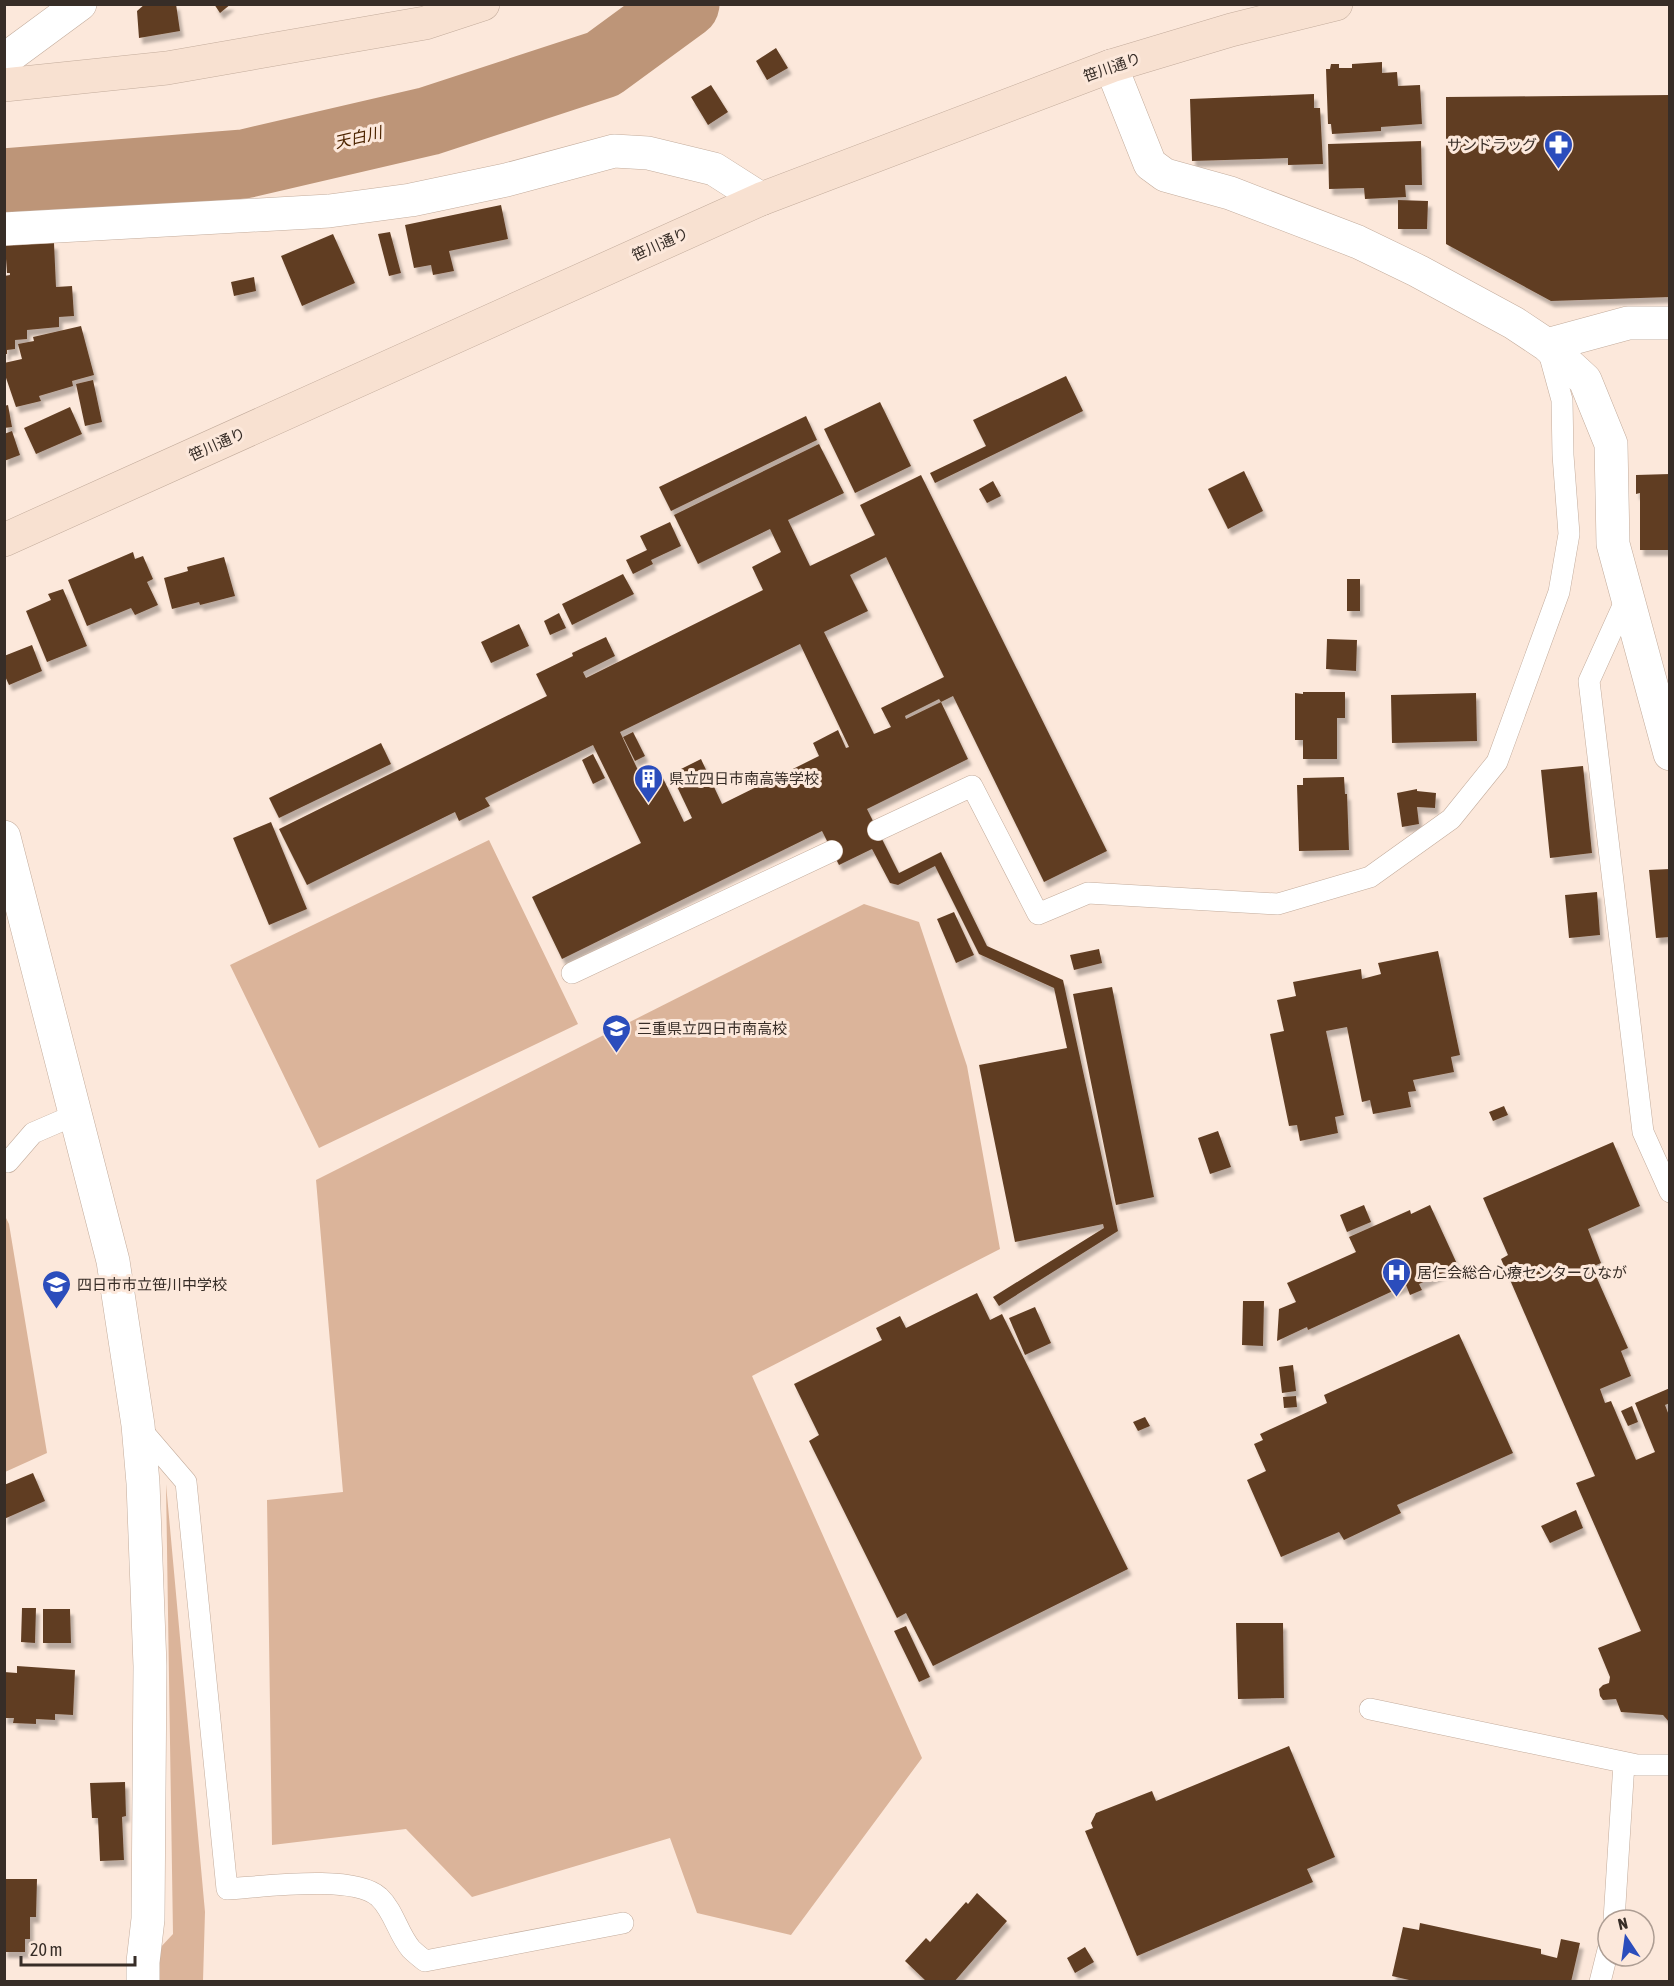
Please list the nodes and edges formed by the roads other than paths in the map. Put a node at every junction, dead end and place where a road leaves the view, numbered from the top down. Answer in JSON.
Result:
{"nodes":[{"id":1,"x":80,"y":4,"type":"edge"},
{"id":2,"x":483,"y":4,"type":"edge"},
{"id":3,"x":1336,"y":4,"type":"edge"},
{"id":4,"x":4,"y":60,"type":"edge"},
{"id":5,"x":1111,"y":66,"type":"junction"},
{"id":6,"x":4,"y":85,"type":"edge"},
{"id":7,"x":761,"y":199,"type":"junction"},
{"id":8,"x":4,"y":229,"type":"edge"},
{"id":9,"x":1670,"y":323,"type":"edge"},
{"id":10,"x":1547,"y":345,"type":"junction"},
{"id":11,"x":4,"y":540,"type":"edge"},
{"id":12,"x":1627,"y":597,"type":"junction"},
{"id":13,"x":1670,"y":754,"type":"edge"},
{"id":14,"x":878,"y":830,"type":"dead end"},
{"id":15,"x":4,"y":837,"type":"edge"},
{"id":16,"x":832,"y":851,"type":"dead end"},
{"id":17,"x":572,"y":973,"type":"dead end"},
{"id":18,"x":77,"y":1114,"type":"junction"},
{"id":19,"x":8,"y":1162,"type":"dead end"},
{"id":20,"x":1670,"y":1192,"type":"edge"},
{"id":21,"x":138,"y":1425,"type":"junction"},
{"id":22,"x":1370,"y":1709,"type":"dead end"},
{"id":23,"x":1624,"y":1763,"type":"junction"},
{"id":24,"x":1670,"y":1766,"type":"edge"},
{"id":25,"x":1615,"y":1908,"type":"edge"},
{"id":26,"x":623,"y":1923,"type":"dead end"},
{"id":27,"x":143,"y":1982,"type":"edge"}],
"edges":[{"from":1,"to":4,"type":"street"},
{"from":2,"to":6,"type":"street"},
{"from":3,"to":5,"type":"street","name":"笹川通り"},
{"from":5,"to":7,"type":"street","name":"笹川通り"},
{"from":5,"to":10,"type":"street"},
{"from":7,"to":8,"type":"street"},
{"from":7,"to":11,"type":"street","name":"笹川通り"},
{"from":9,"to":10,"type":"street"},
{"from":10,"to":12,"type":"street"},
{"from":10,"to":14,"type":"lane"},
{"from":12,"to":13,"type":"street"},
{"from":12,"to":20,"type":"lane"},
{"from":15,"to":18,"type":"street"},
{"from":16,"to":17,"type":"lane"},
{"from":18,"to":19,"type":"lane"},
{"from":18,"to":21,"type":"street"},
{"from":21,"to":26,"type":"lane"},
{"from":21,"to":27,"type":"street"},
{"from":22,"to":23,"type":"lane"},
{"from":23,"to":24,"type":"lane"},
{"from":23,"to":25,"type":"lane"}]}
